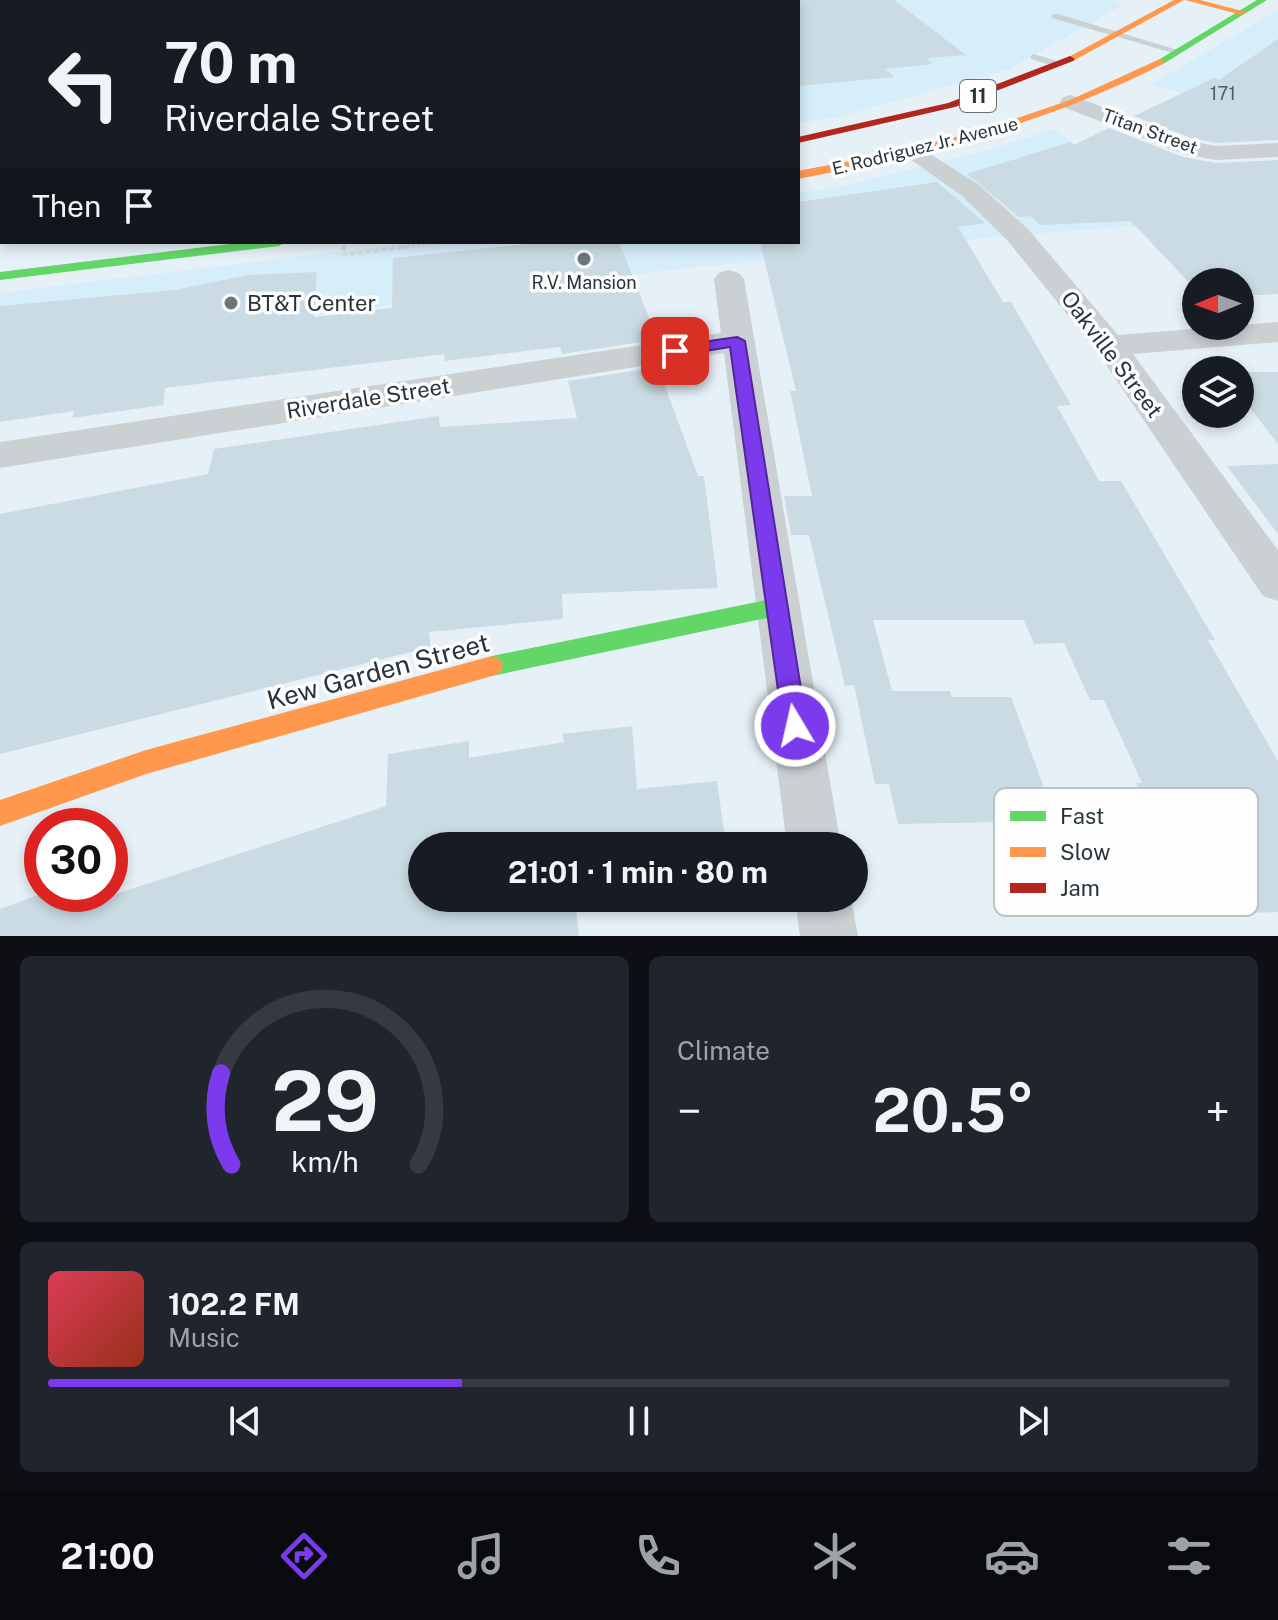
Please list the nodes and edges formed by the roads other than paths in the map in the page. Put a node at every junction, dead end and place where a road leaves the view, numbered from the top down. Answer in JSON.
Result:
{"nodes":[{"id":1,"x":1180,"y":0,"type":"edge"},
{"id":2,"x":1189,"y":0,"type":"edge"},
{"id":3,"x":1263,"y":0,"type":"edge"},
{"id":4,"x":1242,"y":12,"type":"junction"},
{"id":5,"x":1055,"y":16,"type":"dead end"},
{"id":6,"x":1118,"y":34,"type":"junction"},
{"id":7,"x":1176,"y":51,"type":"junction"},
{"id":8,"x":1034,"y":57,"type":"dead end"},
{"id":9,"x":1057,"y":64,"type":"junction"},
{"id":10,"x":1071,"y":102,"type":"junction"},
{"id":11,"x":800,"y":140,"type":"edge"},
{"id":12,"x":1278,"y":150,"type":"edge"},
{"id":13,"x":916,"y":152,"type":"junction"},
{"id":14,"x":800,"y":175,"type":"edge"},
{"id":15,"x":263,"y":244,"type":"edge"},
{"id":16,"x":0,"y":276,"type":"edge"},
{"id":17,"x":729,"y":279,"type":"dead end"},
{"id":18,"x":1278,"y":332,"type":"edge"},
{"id":19,"x":737,"y":341,"type":"junction"},
{"id":20,"x":1110,"y":346,"type":"junction"},
{"id":21,"x":0,"y":455,"type":"edge"},
{"id":22,"x":1278,"y":583,"type":"edge"},
{"id":23,"x":776,"y":607,"type":"junction"},
{"id":24,"x":0,"y":813,"type":"edge"},
{"id":25,"x":812,"y":832,"type":"edge"},
{"id":26,"x":825,"y":912,"type":"edge"},
{"id":27,"x":829,"y":936,"type":"edge"}],
"edges":[{"from":1,"to":6,"type":"main road","name":"E. Rodriguez Jr. Avenue","number":"11"},
{"from":2,"to":4,"type":"main road"},
{"from":3,"to":4,"type":"main road","name":"E. Rodriguez Jr. Avenue","number":"11"},
{"from":4,"to":7,"type":"main road","name":"E. Rodriguez Jr. Avenue","number":"11"},
{"from":5,"to":6,"type":"lane"},
{"from":6,"to":7,"type":"lane"},
{"from":6,"to":9,"type":"main road","name":"E. Rodriguez Jr. Avenue","number":"11"},
{"from":7,"to":10,"type":"main road","name":"E. Rodriguez Jr. Avenue","number":"11"},
{"from":8,"to":9,"type":"lane"},
{"from":9,"to":11,"type":"main road","name":"E. Rodriguez Jr. Avenue","number":"11"},
{"from":10,"to":12,"type":"street","name":"Titan Street"},
{"from":10,"to":13,"type":"main road","name":"E. Rodriguez Jr. Avenue","number":"11"},
{"from":13,"to":14,"type":"main road","name":"E. Rodriguez Jr. Avenue","number":"11"},
{"from":13,"to":20,"type":"street","name":"Oakville Street"},
{"from":15,"to":16,"type":"main road"},
{"from":17,"to":19,"type":"street"},
{"from":18,"to":20,"type":"street"},
{"from":19,"to":21,"type":"street","name":"Riverdale Street"},
{"from":19,"to":23,"type":"street"},
{"from":20,"to":22,"type":"street","name":"Oakville Street"},
{"from":23,"to":24,"type":"main road","name":"Kew Garden Street"},
{"from":23,"to":25,"type":"street"},
{"from":26,"to":27,"type":"street"}]}
